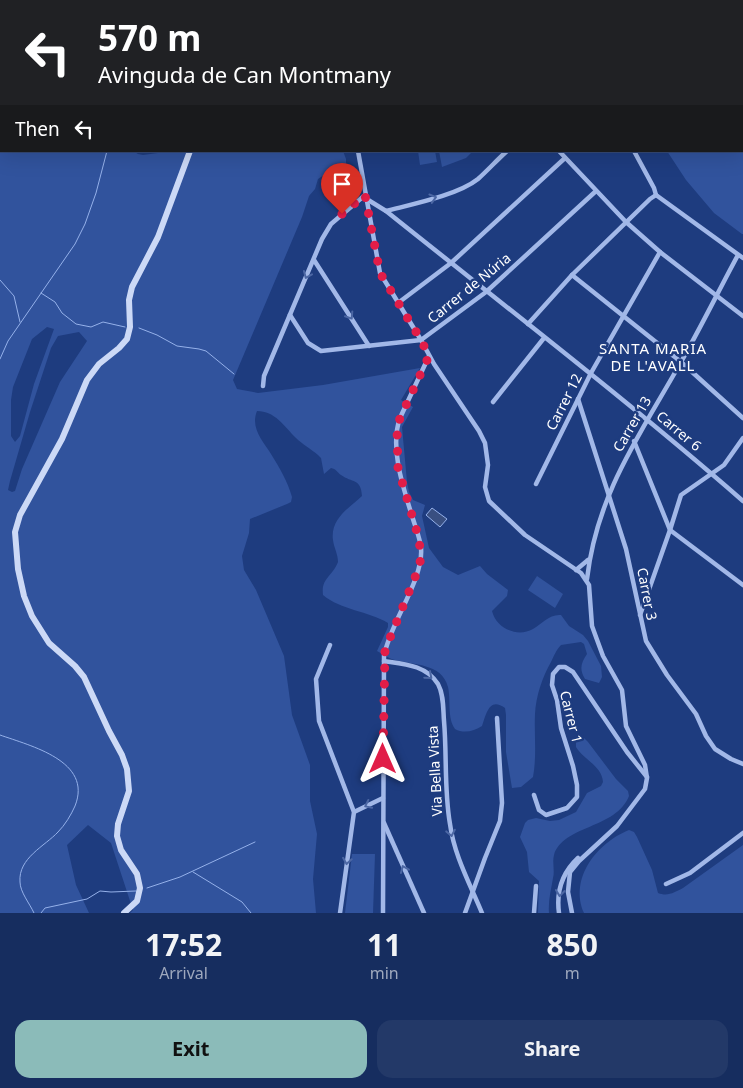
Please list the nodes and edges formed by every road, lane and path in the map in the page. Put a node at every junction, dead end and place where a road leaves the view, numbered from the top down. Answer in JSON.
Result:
{"nodes":[{"id":1,"x":190,"y":152,"type":"edge"},
{"id":2,"x":358,"y":152,"type":"edge"},
{"id":3,"x":505,"y":152,"type":"edge"},
{"id":4,"x":560,"y":152,"type":"edge"},
{"id":5,"x":635,"y":152,"type":"edge"},
{"id":6,"x":565,"y":158,"type":"junction"},
{"id":7,"x":596,"y":191,"type":"junction"},
{"id":8,"x":656,"y":195,"type":"junction"},
{"id":9,"x":365,"y":197,"type":"junction"},
{"id":10,"x":386,"y":211,"type":"junction"},
{"id":11,"x":626,"y":222,"type":"junction"},
{"id":12,"x":660,"y":252,"type":"junction"},
{"id":13,"x":738,"y":255,"type":"junction"},
{"id":14,"x":743,"y":258,"type":"edge"},
{"id":15,"x":314,"y":260,"type":"junction"},
{"id":16,"x":451,"y":263,"type":"junction"},
{"id":17,"x":572,"y":275,"type":"junction"},
{"id":18,"x":486,"y":292,"type":"junction"},
{"id":19,"x":716,"y":295,"type":"junction"},
{"id":20,"x":398,"y":303,"type":"junction"},
{"id":21,"x":290,"y":315,"type":"junction"},
{"id":22,"x":624,"y":316,"type":"junction"},
{"id":23,"x":743,"y":316,"type":"edge"},
{"id":24,"x":528,"y":324,"type":"junction"},
{"id":25,"x":544,"y":338,"type":"junction"},
{"id":26,"x":421,"y":340,"type":"junction"},
{"id":27,"x":369,"y":346,"type":"junction"},
{"id":28,"x":429,"y":356,"type":"junction"},
{"id":29,"x":681,"y":362,"type":"junction"},
{"id":30,"x":591,"y":373,"type":"junction"},
{"id":31,"x":263,"y":386,"type":"dead end"},
{"id":32,"x":578,"y":399,"type":"junction"},
{"id":33,"x":493,"y":402,"type":"dead end"},
{"id":34,"x":743,"y":418,"type":"edge"},
{"id":35,"x":647,"y":419,"type":"junction"},
{"id":36,"x":743,"y":438,"type":"edge"},
{"id":37,"x":634,"y":441,"type":"junction"},
{"id":38,"x":712,"y":474,"type":"junction"},
{"id":39,"x":536,"y":484,"type":"dead end"},
{"id":40,"x":609,"y":492,"type":"junction"},
{"id":41,"x":743,"y":501,"type":"edge"},
{"id":42,"x":670,"y":530,"type":"junction"},
{"id":43,"x":589,"y":558,"type":"junction"},
{"id":44,"x":576,"y":570,"type":"junction"},
{"id":45,"x":586,"y":580,"type":"junction"},
{"id":46,"x":743,"y":585,"type":"edge"},
{"id":47,"x":640,"y":616,"type":"junction"},
{"id":48,"x":330,"y":645,"type":"dead end"},
{"id":49,"x":384,"y":661,"type":"junction"},
{"id":50,"x":498,"y":718,"type":"dead end"},
{"id":51,"x":743,"y":764,"type":"edge"},
{"id":52,"x":647,"y":778,"type":"junction"},
{"id":53,"x":534,"y":794,"type":"dead end"},
{"id":54,"x":383,"y":798,"type":"junction"},
{"id":55,"x":354,"y":812,"type":"junction"},
{"id":56,"x":383,"y":823,"type":"junction"},
{"id":57,"x":743,"y":833,"type":"edge"},
{"id":58,"x":590,"y":850,"type":"junction"},
{"id":59,"x":666,"y":884,"type":"dead end"},
{"id":60,"x":536,"y":886,"type":"dead end"},
{"id":61,"x":473,"y":892,"type":"junction"},
{"id":62,"x":124,"y":913,"type":"edge"},
{"id":63,"x":340,"y":913,"type":"edge"},
{"id":64,"x":383,"y":913,"type":"edge"},
{"id":65,"x":424,"y":913,"type":"edge"},
{"id":66,"x":465,"y":913,"type":"edge"},
{"id":67,"x":482,"y":913,"type":"edge"},
{"id":68,"x":534,"y":913,"type":"edge"},
{"id":69,"x":559,"y":913,"type":"edge"},
{"id":70,"x":572,"y":913,"type":"edge"}],
"edges":[{"from":1,"to":62,"type":"main road"},
{"from":2,"to":9,"type":"street"},
{"from":10,"to":3,"type":"street","one_way":true},
{"from":4,"to":6,"type":"street"},
{"from":5,"to":8,"type":"street"},
{"from":6,"to":7,"type":"street"},
{"from":6,"to":16,"type":"street"},
{"from":7,"to":11,"type":"street"},
{"from":7,"to":18,"type":"street","name":"Carrer de Núria"},
{"from":8,"to":11,"type":"street"},
{"from":8,"to":13,"type":"street"},
{"from":9,"to":10,"type":"street","name":"Carrer 6"},
{"from":9,"to":15,"type":"street"},
{"from":9,"to":20,"type":"street"},
{"from":10,"to":16,"type":"street","name":"Carrer 6"},
{"from":11,"to":12,"type":"street"},
{"from":11,"to":17,"type":"street"},
{"from":12,"to":19,"type":"street"},
{"from":12,"to":22,"type":"street","name":"Carrer 12"},
{"from":13,"to":14,"type":"street"},
{"from":13,"to":19,"type":"street","name":"Carrer 13"},
{"from":15,"to":21,"type":"street","one_way":true},
{"from":15,"to":27,"type":"street","one_way":true},
{"from":16,"to":18,"type":"street","name":"Carrer 6"},
{"from":16,"to":20,"type":"street"},
{"from":17,"to":22,"type":"street"},
{"from":17,"to":24,"type":"street"},
{"from":18,"to":24,"type":"street","name":"Carrer 6"},
{"from":18,"to":26,"type":"street","name":"Carrer de Núria"},
{"from":19,"to":23,"type":"street"},
{"from":19,"to":29,"type":"street","name":"Carrer 13"},
{"from":20,"to":26,"type":"street"},
{"from":21,"to":27,"type":"street","name":"Carrer de Núria"},
{"from":21,"to":31,"type":"street"},
{"from":22,"to":29,"type":"street"},
{"from":22,"to":30,"type":"street","name":"Carrer 12"},
{"from":24,"to":25,"type":"street","name":"Carrer 6"},
{"from":25,"to":30,"type":"street","name":"Carrer 6"},
{"from":25,"to":33,"type":"street"},
{"from":26,"to":27,"type":"street","name":"Carrer de Núria"},
{"from":26,"to":28,"type":"street"},
{"from":28,"to":44,"type":"street"},
{"from":28,"to":49,"type":"street"},
{"from":29,"to":34,"type":"street"},
{"from":29,"to":35,"type":"street","name":"Carrer 13"},
{"from":30,"to":32,"type":"street","name":"Carrer 12"},
{"from":30,"to":35,"type":"street","name":"Carrer 6"},
{"from":32,"to":39,"type":"street","name":"Carrer 12"},
{"from":32,"to":40,"type":"street","name":"Carrer 3"},
{"from":35,"to":37,"type":"street","name":"Carrer 13"},
{"from":35,"to":38,"type":"street","name":"Carrer 6"},
{"from":36,"to":38,"type":"street"},
{"from":37,"to":40,"type":"street","name":"Carrer 13"},
{"from":37,"to":42,"type":"street"},
{"from":38,"to":41,"type":"street","name":"Carrer 6"},
{"from":38,"to":42,"type":"street"},
{"from":40,"to":43,"type":"street","name":"Carrer 13"},
{"from":40,"to":47,"type":"street","name":"Carrer 3"},
{"from":42,"to":46,"type":"street"},
{"from":42,"to":47,"type":"street"},
{"from":43,"to":44,"type":"street"},
{"from":43,"to":45,"type":"street","name":"Carrer 13"},
{"from":44,"to":45,"type":"street"},
{"from":45,"to":52,"type":"street","name":"Carrer 13"},
{"from":47,"to":51,"type":"street","name":"Carrer 3"},
{"from":48,"to":55,"type":"street"},
{"from":49,"to":54,"type":"street"},
{"from":49,"to":61,"type":"street","name":"Via Bella Vista","one_way":true},
{"from":50,"to":61,"type":"street"},
{"from":52,"to":53,"type":"street","name":"Carrer 1"},
{"from":52,"to":58,"type":"street"},
{"from":54,"to":55,"type":"street","one_way":true},
{"from":54,"to":56,"type":"street"},
{"from":55,"to":63,"type":"street","one_way":true},
{"from":56,"to":64,"type":"street"},
{"from":65,"to":56,"type":"street","one_way":true},
{"from":57,"to":59,"type":"street"},
{"from":58,"to":69,"type":"street","one_way":true},
{"from":58,"to":70,"type":"street"},
{"from":60,"to":68,"type":"street"},
{"from":61,"to":66,"type":"street"},
{"from":61,"to":67,"type":"street","name":"Via Bella Vista"}]}
